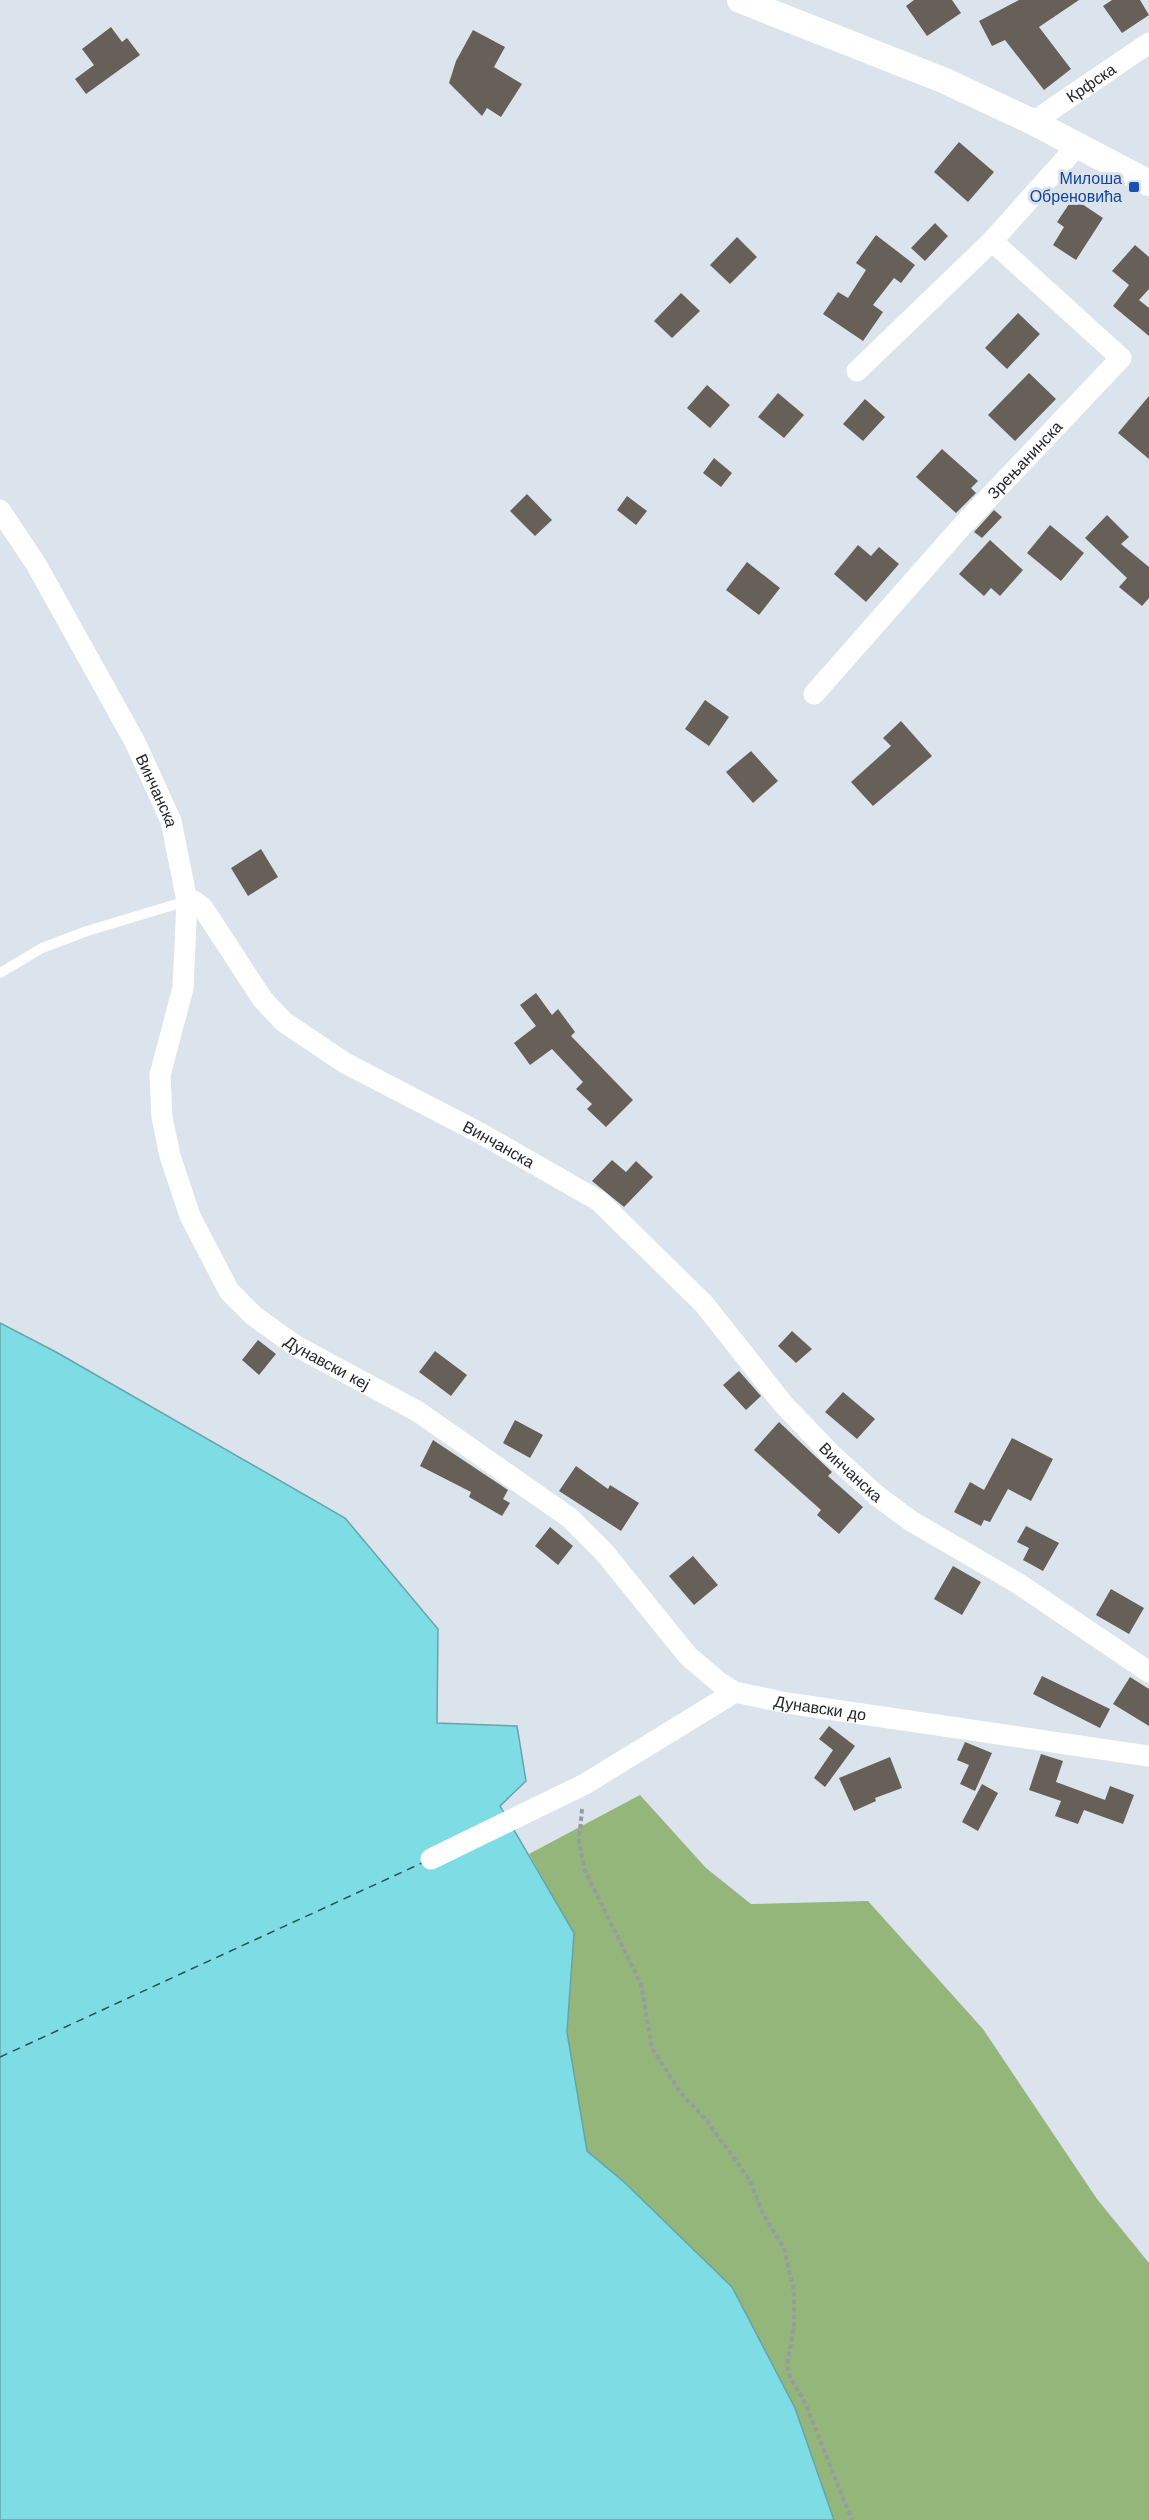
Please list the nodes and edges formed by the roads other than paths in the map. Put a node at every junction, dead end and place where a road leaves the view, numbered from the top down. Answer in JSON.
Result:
{"nodes":[{"id":1,"x":741,"y":0,"type":"edge"},
{"id":2,"x":1149,"y":43,"type":"edge"},
{"id":3,"x":1034,"y":122,"type":"junction"},
{"id":4,"x":1078,"y":145,"type":"junction"},
{"id":5,"x":1149,"y":183,"type":"edge"},
{"id":6,"x":992,"y":241,"type":"junction"},
{"id":7,"x":857,"y":371,"type":"dead end"},
{"id":8,"x":0,"y":510,"type":"edge"},
{"id":9,"x":814,"y":694,"type":"dead end"},
{"id":10,"x":187,"y":901,"type":"junction"},
{"id":11,"x":0,"y":973,"type":"edge"},
{"id":12,"x":1149,"y":1671,"type":"edge"},
{"id":13,"x":735,"y":1692,"type":"junction"},
{"id":14,"x":1149,"y":1756,"type":"edge"},
{"id":15,"x":430,"y":1858,"type":"dead end"}],
"edges":[{"from":1,"to":3,"type":"street"},
{"from":2,"to":3,"type":"street","name":"Крфска"},
{"from":3,"to":4,"type":"street"},
{"from":4,"to":5,"type":"street"},
{"from":4,"to":6,"type":"street"},
{"from":6,"to":7,"type":"street"},
{"from":6,"to":9,"type":"street","name":"Зрењанинска"},
{"from":8,"to":10,"type":"street","name":"Винчанска"},
{"from":10,"to":11,"type":"lane"},
{"from":10,"to":12,"type":"street","name":"Винчанска"},
{"from":10,"to":13,"type":"street","name":"Дунавски кеј"},
{"from":13,"to":14,"type":"street","name":"Дунавски до"},
{"from":13,"to":15,"type":"street"}]}
